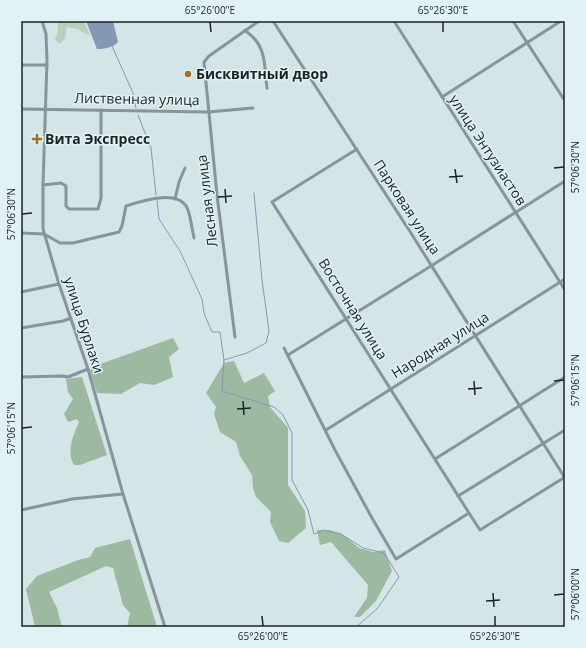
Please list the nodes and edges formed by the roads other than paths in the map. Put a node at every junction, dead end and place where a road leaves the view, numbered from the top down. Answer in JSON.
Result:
{"nodes":[{"id":1,"x":42,"y":21,"type":"edge"},
{"id":2,"x":259,"y":21,"type":"edge"},
{"id":3,"x":273,"y":21,"type":"edge"},
{"id":4,"x":394,"y":21,"type":"edge"},
{"id":5,"x":513,"y":21,"type":"edge"},
{"id":6,"x":561,"y":21,"type":"edge"},
{"id":7,"x":254,"y":22,"type":"edge"},
{"id":8,"x":245,"y":30,"type":"junction"},
{"id":9,"x":528,"y":42,"type":"junction"},
{"id":10,"x":21,"y":65,"type":"edge"},
{"id":11,"x":47,"y":65,"type":"junction"},
{"id":12,"x":267,"y":88,"type":"dead end"},
{"id":13,"x":442,"y":97,"type":"junction"},
{"id":14,"x":565,"y":101,"type":"edge"},
{"id":15,"x":253,"y":108,"type":"dead end"},
{"id":16,"x":21,"y":109,"type":"edge"},
{"id":17,"x":45,"y":109,"type":"junction"},
{"id":18,"x":101,"y":110,"type":"junction"},
{"id":19,"x":208,"y":112,"type":"junction"},
{"id":20,"x":357,"y":150,"type":"junction"},
{"id":21,"x":185,"y":168,"type":"dead end"},
{"id":22,"x":565,"y":181,"type":"edge"},
{"id":23,"x":43,"y":186,"type":"junction"},
{"id":24,"x":175,"y":199,"type":"junction"},
{"id":25,"x":515,"y":212,"type":"junction"},
{"id":26,"x":21,"y":233,"type":"edge"},
{"id":27,"x":44,"y":234,"type":"junction"},
{"id":28,"x":194,"y":238,"type":"dead end"},
{"id":29,"x":431,"y":266,"type":"junction"},
{"id":30,"x":565,"y":279,"type":"edge"},
{"id":31,"x":560,"y":282,"type":"junction"},
{"id":32,"x":59,"y":284,"type":"junction"},
{"id":33,"x":565,"y":290,"type":"edge"},
{"id":34,"x":21,"y":292,"type":"edge"},
{"id":35,"x":71,"y":318,"type":"junction"},
{"id":36,"x":346,"y":319,"type":"junction"},
{"id":37,"x":21,"y":328,"type":"edge"},
{"id":38,"x":476,"y":336,"type":"junction"},
{"id":39,"x":235,"y":337,"type":"dead end"},
{"id":40,"x":284,"y":348,"type":"dead end"},
{"id":41,"x":288,"y":355,"type":"junction"},
{"id":42,"x":88,"y":369,"type":"junction"},
{"id":43,"x":565,"y":377,"type":"edge"},
{"id":44,"x":21,"y":378,"type":"edge"},
{"id":45,"x":390,"y":389,"type":"junction"},
{"id":46,"x":519,"y":406,"type":"junction"},
{"id":47,"x":326,"y":430,"type":"junction"},
{"id":48,"x":565,"y":430,"type":"edge"},
{"id":49,"x":543,"y":444,"type":"junction"},
{"id":50,"x":435,"y":459,"type":"junction"},
{"id":51,"x":565,"y":478,"type":"edge"},
{"id":52,"x":123,"y":494,"type":"junction"},
{"id":53,"x":458,"y":496,"type":"junction"},
{"id":54,"x":21,"y":510,"type":"edge"},
{"id":55,"x":469,"y":513,"type":"junction"},
{"id":56,"x":165,"y":627,"type":"edge"}],
"edges":[{"from":1,"to":11,"type":"street","name":"улица Бурлаки"},
{"from":2,"to":7,"type":"street"},
{"from":3,"to":20,"type":"street","name":"Парковая улица"},
{"from":4,"to":13,"type":"street","name":"улица Энтузиастов"},
{"from":5,"to":9,"type":"street"},
{"from":6,"to":9,"type":"street"},
{"from":7,"to":8,"type":"street"},
{"from":8,"to":12,"type":"street"},
{"from":8,"to":19,"type":"street","name":"Лесная улица"},
{"from":9,"to":13,"type":"street"},
{"from":9,"to":14,"type":"street"},
{"from":10,"to":11,"type":"street"},
{"from":11,"to":17,"type":"street","name":"улица Бурлаки"},
{"from":13,"to":25,"type":"street","name":"улица Энтузиастов"},
{"from":15,"to":19,"type":"street","name":"Лиственная улица"},
{"from":16,"to":17,"type":"street","name":"Лиственная улица"},
{"from":17,"to":18,"type":"street","name":"Лиственная улица"},
{"from":17,"to":23,"type":"street","name":"улица Бурлаки"},
{"from":18,"to":19,"type":"street","name":"Лиственная улица"},
{"from":18,"to":23,"type":"street"},
{"from":19,"to":39,"type":"street","name":"Лесная улица"},
{"from":20,"to":29,"type":"street","name":"Парковая улица"},
{"from":20,"to":36,"type":"street","name":"Восточная улица"},
{"from":21,"to":24,"type":"street"},
{"from":22,"to":25,"type":"street"},
{"from":23,"to":27,"type":"street","name":"улица Бурлаки"},
{"from":24,"to":27,"type":"street"},
{"from":24,"to":28,"type":"street"},
{"from":25,"to":29,"type":"street"},
{"from":25,"to":31,"type":"street","name":"улица Энтузиастов"},
{"from":26,"to":27,"type":"street"},
{"from":27,"to":32,"type":"street","name":"улица Бурлаки"},
{"from":29,"to":36,"type":"street"},
{"from":29,"to":38,"type":"street","name":"Парковая улица"},
{"from":30,"to":31,"type":"street","name":"Народная улица"},
{"from":31,"to":33,"type":"street","name":"улица Энтузиастов"},
{"from":31,"to":38,"type":"street","name":"Народная улица"},
{"from":32,"to":34,"type":"street"},
{"from":32,"to":35,"type":"street","name":"улица Бурлаки"},
{"from":35,"to":37,"type":"street"},
{"from":35,"to":42,"type":"street","name":"улица Бурлаки"},
{"from":36,"to":41,"type":"street"},
{"from":36,"to":45,"type":"street","name":"Восточная улица"},
{"from":38,"to":45,"type":"street","name":"Народная улица"},
{"from":38,"to":46,"type":"street","name":"Парковая улица"},
{"from":40,"to":41,"type":"street"},
{"from":41,"to":47,"type":"street"},
{"from":42,"to":44,"type":"street"},
{"from":42,"to":52,"type":"street","name":"улица Бурлаки"},
{"from":43,"to":46,"type":"street"},
{"from":45,"to":47,"type":"street","name":"Народная улица"},
{"from":45,"to":50,"type":"street","name":"Восточная улица"},
{"from":46,"to":49,"type":"street","name":"Парковая улица"},
{"from":46,"to":50,"type":"street"},
{"from":47,"to":55,"type":"street"},
{"from":48,"to":49,"type":"street"},
{"from":49,"to":51,"type":"street","name":"Парковая улица"},
{"from":49,"to":53,"type":"street"},
{"from":50,"to":53,"type":"street","name":"Восточная улица"},
{"from":51,"to":55,"type":"street","name":"Восточная улица"},
{"from":52,"to":54,"type":"street"},
{"from":52,"to":56,"type":"street","name":"улица Бурлаки"},
{"from":53,"to":55,"type":"street","name":"Восточная улица"}]}
